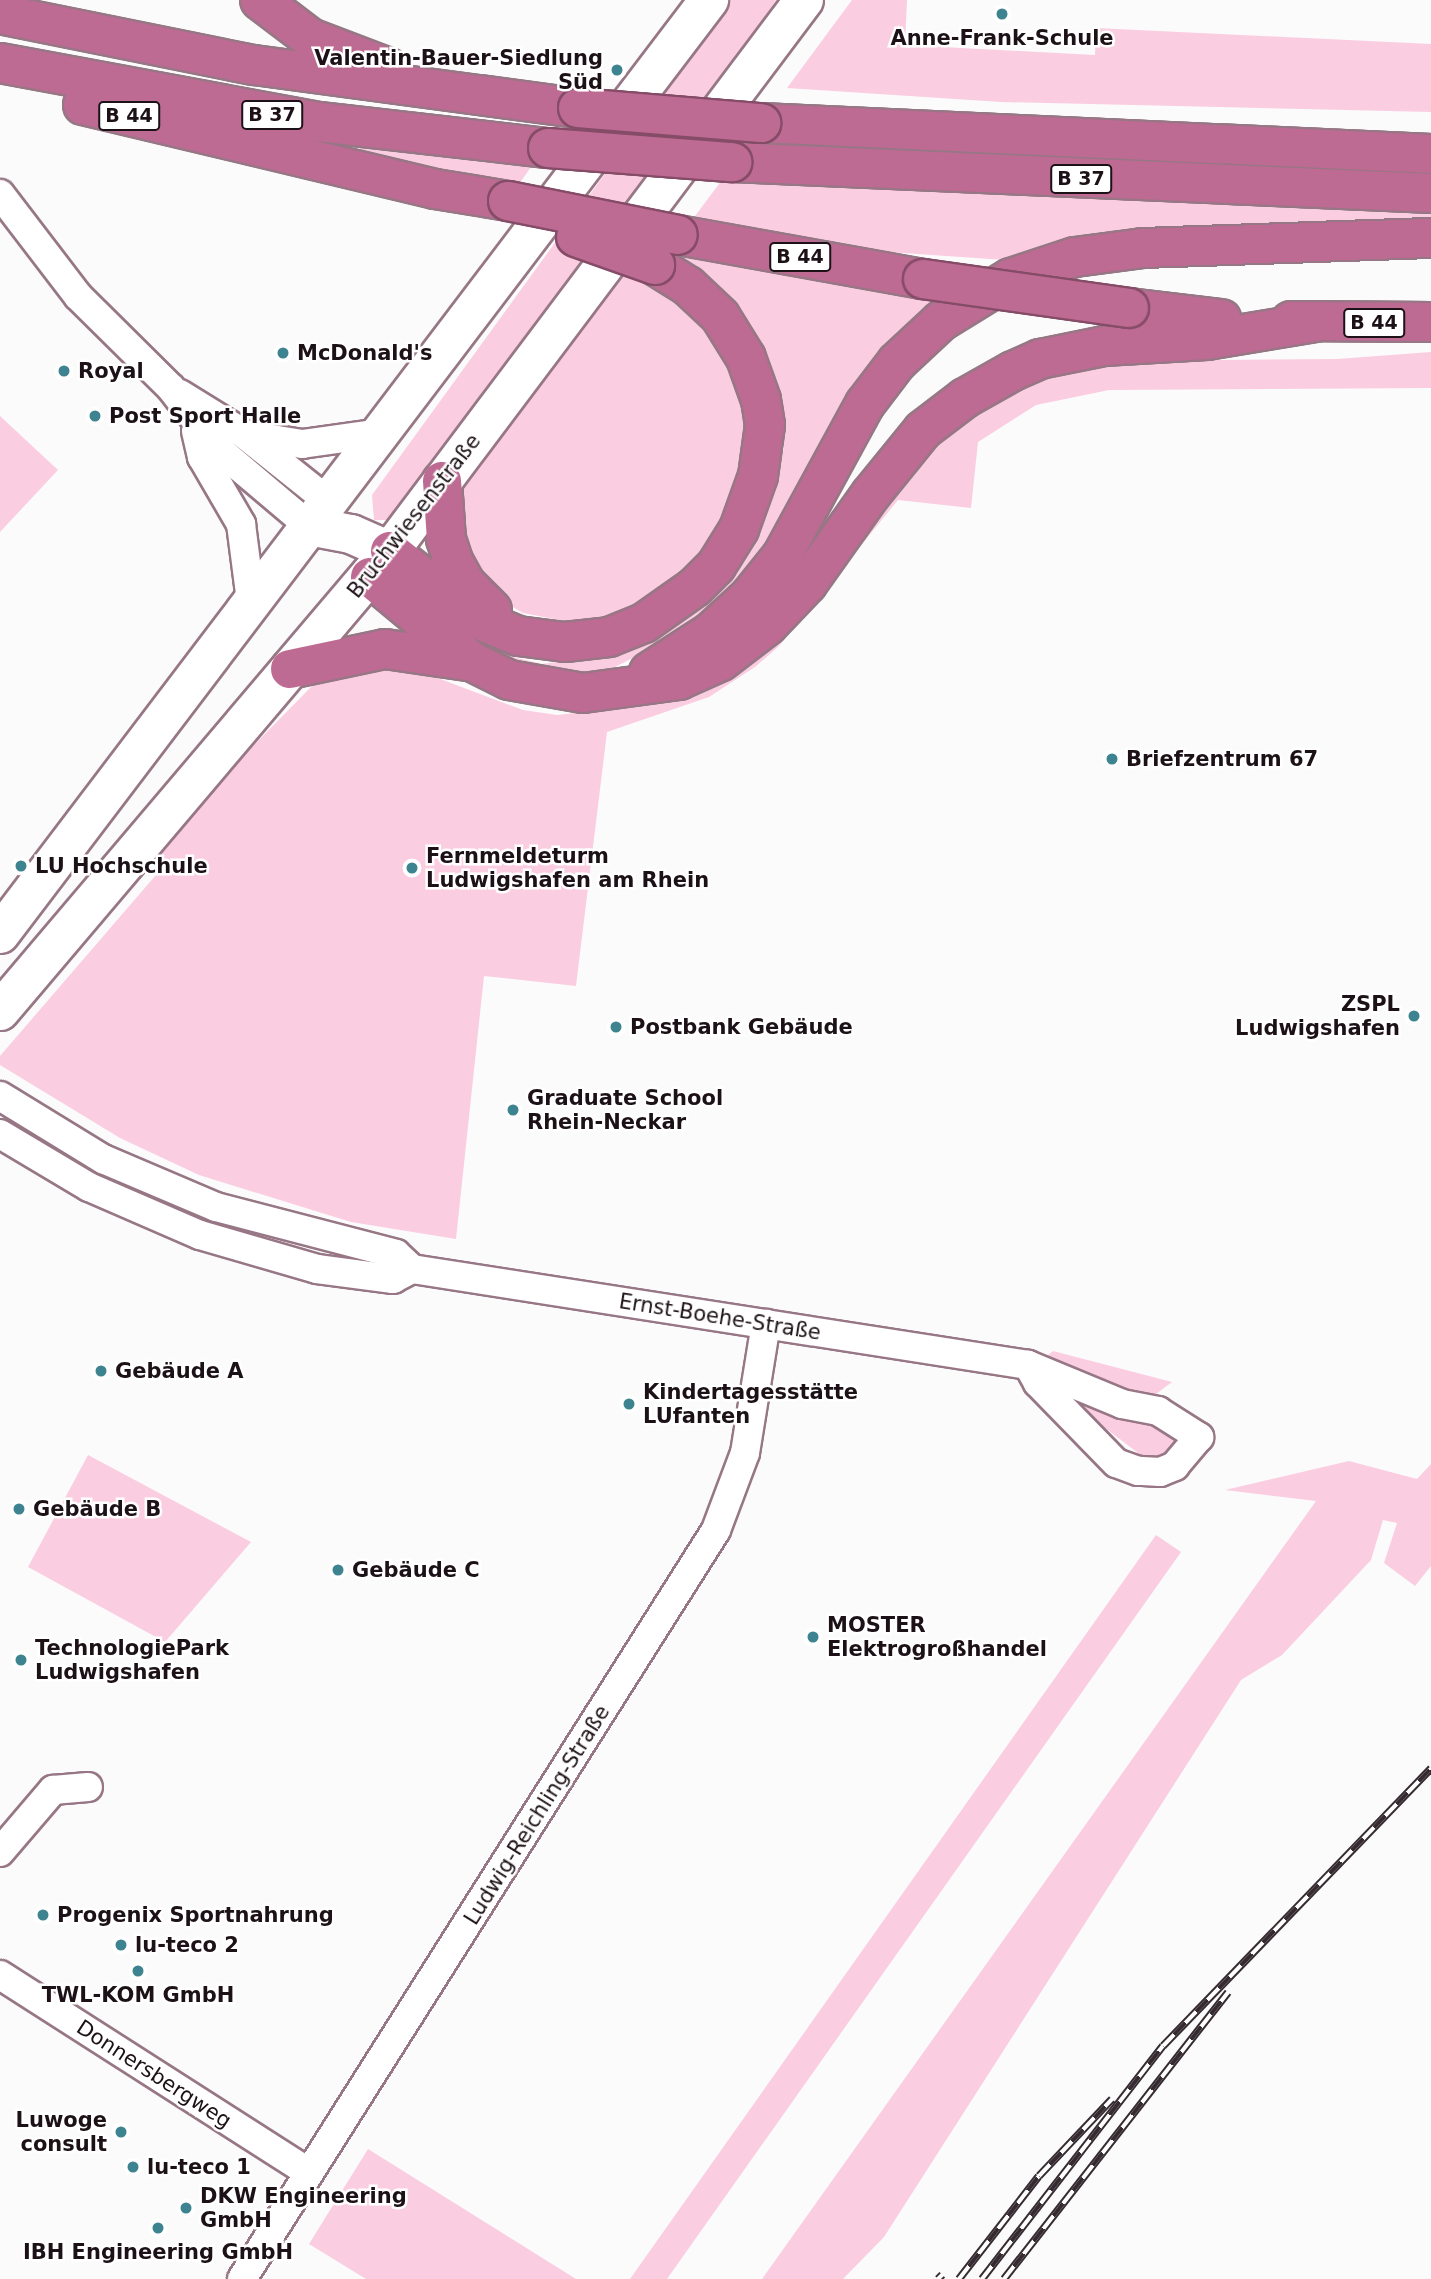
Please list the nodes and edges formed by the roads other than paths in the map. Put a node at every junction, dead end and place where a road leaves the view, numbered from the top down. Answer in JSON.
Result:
{"nodes":[{"id":1,"x":260,"y":0,"type":"edge"},
{"id":2,"x":709,"y":0,"type":"edge"},
{"id":3,"x":804,"y":0,"type":"edge"},
{"id":4,"x":0,"y":14,"type":"edge"},
{"id":5,"x":0,"y":62,"type":"edge"},
{"id":6,"x":0,"y":82,"type":"edge"},
{"id":7,"x":461,"y":94,"type":"junction"},
{"id":8,"x":1431,"y":147,"type":"edge"},
{"id":9,"x":1387,"y":150,"type":"junction"},
{"id":10,"x":1431,"y":154,"type":"edge"},
{"id":11,"x":1431,"y":193,"type":"edge"},
{"id":12,"x":0,"y":194,"type":"edge"},
{"id":13,"x":1431,"y":238,"type":"edge"},
{"id":14,"x":667,"y":250,"type":"junction"},
{"id":15,"x":1316,"y":322,"type":"junction"},
{"id":16,"x":1431,"y":322,"type":"edge"},
{"id":17,"x":171,"y":388,"type":"junction"},
{"id":18,"x":195,"y":425,"type":"junction"},
{"id":19,"x":380,"y":433,"type":"junction"},
{"id":20,"x":244,"y":434,"type":"junction"},
{"id":21,"x":442,"y":481,"type":"junction"},
{"id":22,"x":318,"y":513,"type":"junction"},
{"id":23,"x":380,"y":564,"type":"junction"},
{"id":24,"x":251,"y":601,"type":"junction"},
{"id":25,"x":453,"y":627,"type":"junction"},
{"id":26,"x":290,"y":669,"type":"junction"},
{"id":27,"x":620,"y":689,"type":"junction"},
{"id":28,"x":0,"y":934,"type":"edge"},
{"id":29,"x":0,"y":1011,"type":"edge"},
{"id":30,"x":0,"y":1096,"type":"edge"},
{"id":31,"x":0,"y":1134,"type":"edge"},
{"id":32,"x":412,"y":1269,"type":"junction"},
{"id":33,"x":766,"y":1324,"type":"junction"},
{"id":34,"x":1028,"y":1364,"type":"junction"},
{"id":35,"x":88,"y":1787,"type":"dead end"},
{"id":36,"x":0,"y":1852,"type":"edge"},
{"id":37,"x":0,"y":1975,"type":"edge"},
{"id":38,"x":308,"y":2172,"type":"junction"},
{"id":39,"x":242,"y":2279,"type":"edge"}],
"edges":[{"from":1,"to":7,"type":"highway"},
{"from":2,"to":19,"type":"main road"},
{"from":3,"to":21,"type":"main road","name":"Bruchwiesenstraße"},
{"from":4,"to":7,"type":"highway","number":"B 37"},
{"from":5,"to":11,"type":"highway","number":"B 37","bridge":true},
{"from":6,"to":14,"type":"highway","number":"B 44","bridge":true},
{"from":7,"to":9,"type":"highway","number":"B 37","bridge":true},
{"from":8,"to":9,"type":"highway"},
{"from":9,"to":10,"type":"highway","number":"B 37"},
{"from":12,"to":17,"type":"street"},
{"from":13,"to":27,"type":"highway"},
{"from":14,"to":15,"type":"highway","number":"B 44","bridge":true},
{"from":14,"to":25,"type":"highway"},
{"from":15,"to":16,"type":"highway","number":"B 44"},
{"from":15,"to":27,"type":"highway"},
{"from":17,"to":18,"type":"street"},
{"from":17,"to":20,"type":"street"},
{"from":18,"to":22,"type":"street"},
{"from":18,"to":24,"type":"street"},
{"from":19,"to":20,"type":"street"},
{"from":19,"to":22,"type":"main road"},
{"from":20,"to":22,"type":"street"},
{"from":21,"to":23,"type":"main road","name":"Bruchwiesenstraße"},
{"from":21,"to":25,"type":"highway"},
{"from":22,"to":23,"type":"main road"},
{"from":22,"to":24,"type":"main road"},
{"from":23,"to":25,"type":"highway"},
{"from":23,"to":26,"type":"main road","name":"Bruchwiesenstraße"},
{"from":24,"to":28,"type":"main road"},
{"from":25,"to":26,"type":"highway"},
{"from":25,"to":27,"type":"highway"},
{"from":26,"to":29,"type":"main road","name":"Bruchwiesenstraße"},
{"from":30,"to":32,"type":"street","name":"Ernst-Boehe-Straße"},
{"from":31,"to":32,"type":"street","name":"Ernst-Boehe-Straße"},
{"from":32,"to":33,"type":"street","name":"Ernst-Boehe-Straße"},
{"from":33,"to":34,"type":"street","name":"Ernst-Boehe-Straße"},
{"from":33,"to":38,"type":"street","name":"Ludwig-Reichling-Straße"},
{"from":34,"to":34,"type":"street","name":"Ernst-Boehe-Straße"},
{"from":35,"to":36,"type":"street"},
{"from":37,"to":38,"type":"street","name":"Donnersbergweg"},
{"from":38,"to":39,"type":"street","name":"Ludwig-Reichling-Straße"}]}
